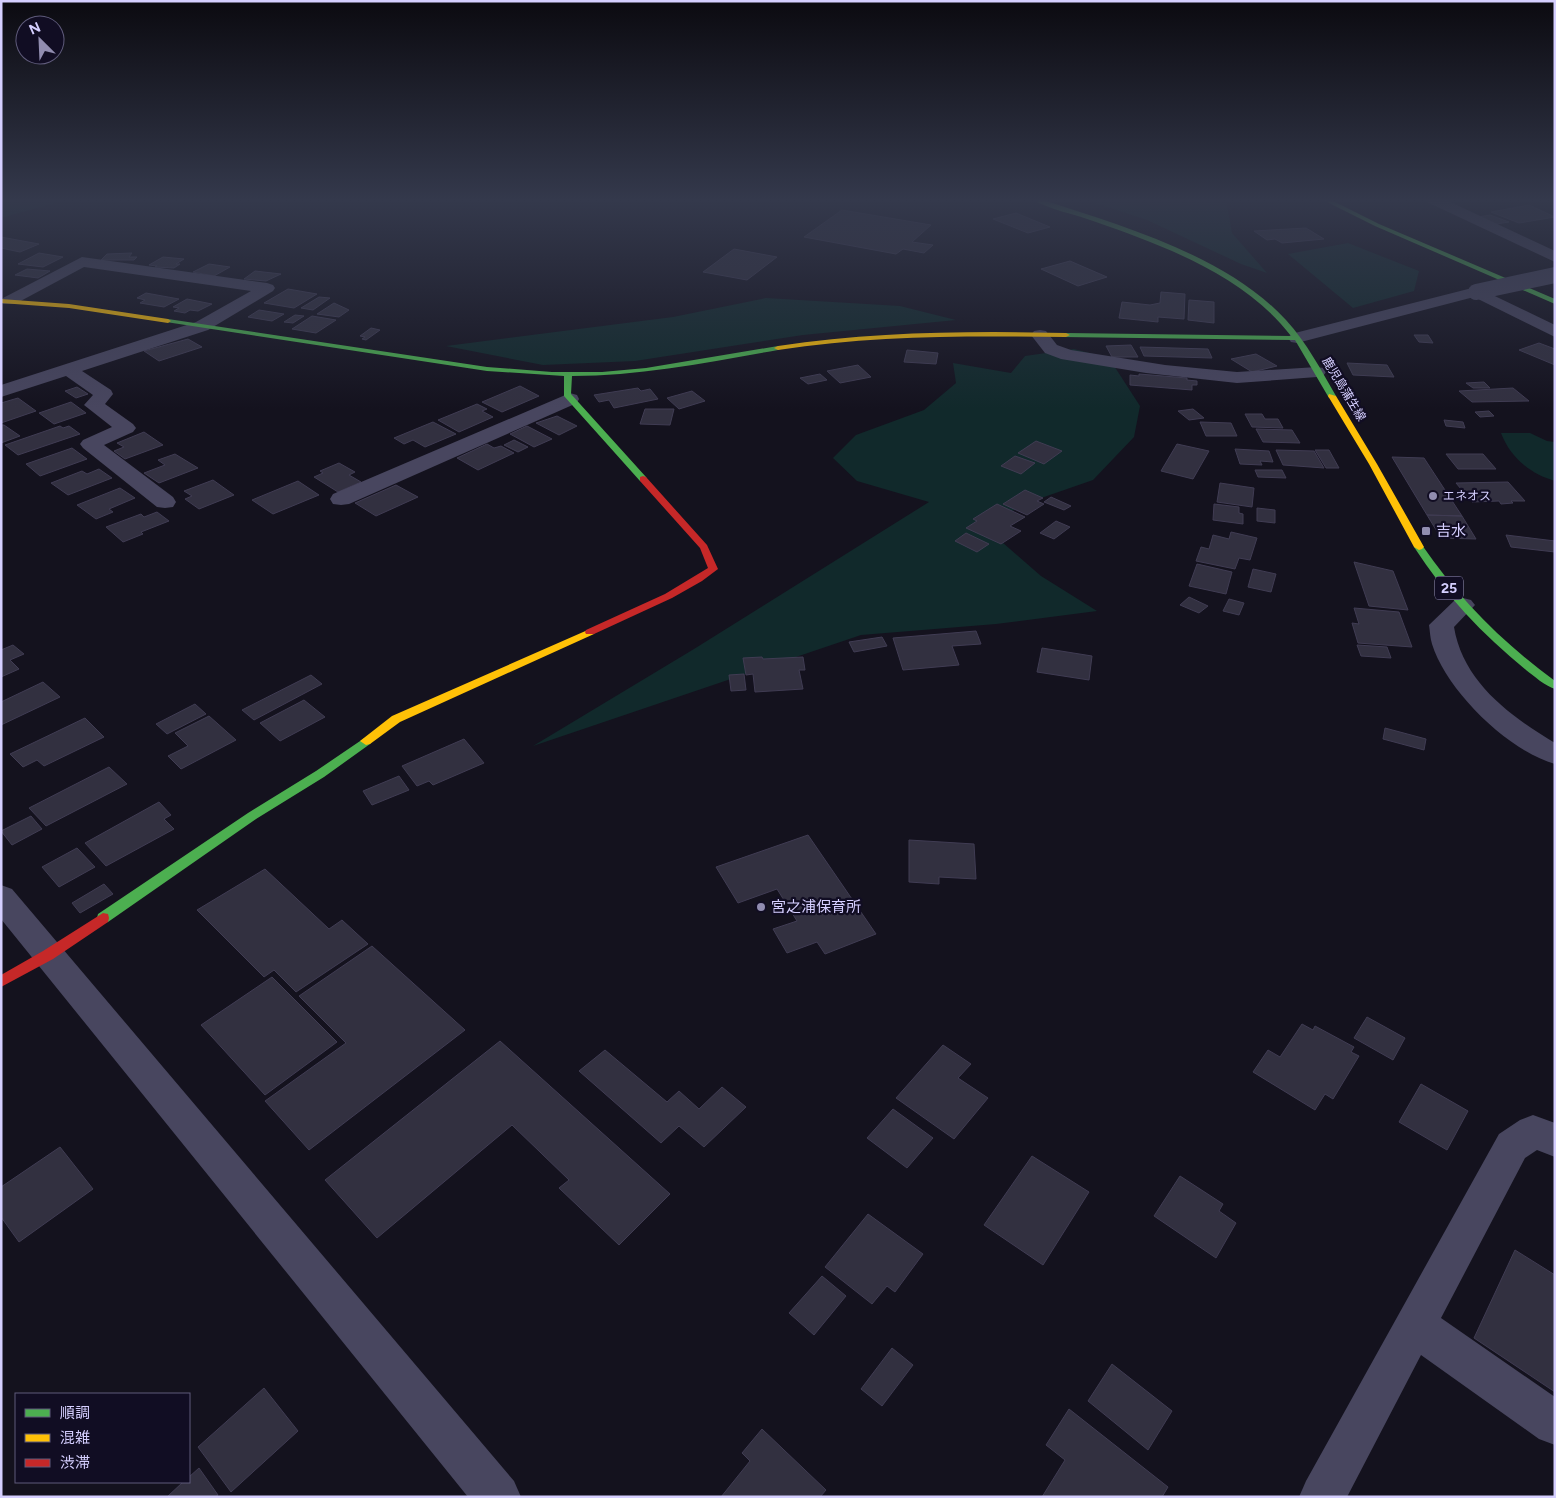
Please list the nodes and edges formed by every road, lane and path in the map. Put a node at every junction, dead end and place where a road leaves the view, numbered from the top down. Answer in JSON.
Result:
{"nodes":[{"id":1,"x":68,"y":269,"type":"edge"},
{"id":2,"x":131,"y":269,"type":"edge"},
{"id":3,"x":1208,"y":269,"type":"edge"},
{"id":4,"x":1478,"y":269,"type":"edge"},
{"id":5,"x":1513,"y":270,"type":"dead end"},
{"id":6,"x":1555,"y":275,"type":"edge"},
{"id":7,"x":1555,"y":287,"type":"edge"},
{"id":8,"x":1476,"y":292,"type":"junction"},
{"id":9,"x":5,"y":301,"type":"edge"},
{"id":10,"x":1555,"y":302,"type":"edge"},
{"id":11,"x":202,"y":326,"type":"junction"},
{"id":12,"x":1555,"y":332,"type":"edge"},
{"id":13,"x":1040,"y":335,"type":"junction"},
{"id":14,"x":1297,"y":338,"type":"junction"},
{"id":15,"x":68,"y":369,"type":"junction"},
{"id":16,"x":1317,"y":372,"type":"junction"},
{"id":17,"x":568,"y":375,"type":"junction"},
{"id":18,"x":1,"y":391,"type":"edge"},
{"id":19,"x":570,"y":399,"type":"junction"},
{"id":20,"x":341,"y":499,"type":"dead end"},
{"id":21,"x":165,"y":502,"type":"dead end"},
{"id":22,"x":1463,"y":606,"type":"junction"},
{"id":23,"x":1555,"y":686,"type":"edge"},
{"id":24,"x":1555,"y":756,"type":"edge"},
{"id":25,"x":1,"y":897,"type":"edge"},
{"id":26,"x":48,"y":955,"type":"junction"},
{"id":27,"x":1,"y":982,"type":"edge"},
{"id":28,"x":1555,"y":1140,"type":"edge"},
{"id":29,"x":1414,"y":1326,"type":"junction"},
{"id":30,"x":1555,"y":1423,"type":"edge"},
{"id":31,"x":498,"y":1497,"type":"edge"},
{"id":32,"x":1322,"y":1497,"type":"edge"}],
"edges":[{"from":1,"to":9,"type":"street"},
{"from":2,"to":11,"type":"street"},
{"from":3,"to":14,"type":"main road","name":"鹿児島蒲生線","number":"25"},
{"from":4,"to":10,"type":"main road"},
{"from":5,"to":7,"type":"main road"},
{"from":6,"to":8,"type":"street","bridge":true},
{"from":8,"to":12,"type":"street"},
{"from":8,"to":14,"type":"street"},
{"from":9,"to":11,"type":"main road"},
{"from":11,"to":15,"type":"street"},
{"from":11,"to":17,"type":"main road"},
{"from":13,"to":14,"type":"main road"},
{"from":13,"to":16,"type":"street"},
{"from":13,"to":17,"type":"main road"},
{"from":14,"to":16,"type":"main road","name":"鹿児島蒲生線","number":"25"},
{"from":15,"to":18,"type":"street"},
{"from":15,"to":21,"type":"street"},
{"from":16,"to":22,"type":"main road","name":"鹿児島蒲生線","number":"25"},
{"from":17,"to":19,"type":"main road"},
{"from":19,"to":20,"type":"street"},
{"from":19,"to":26,"type":"main road"},
{"from":22,"to":23,"type":"main road","name":"鹿児島蒲生線","number":"25"},
{"from":22,"to":24,"type":"street"},
{"from":25,"to":26,"type":"street"},
{"from":26,"to":27,"type":"main road"},
{"from":26,"to":31,"type":"street"},
{"from":28,"to":29,"type":"street"},
{"from":29,"to":30,"type":"street"},
{"from":29,"to":32,"type":"street"}]}
